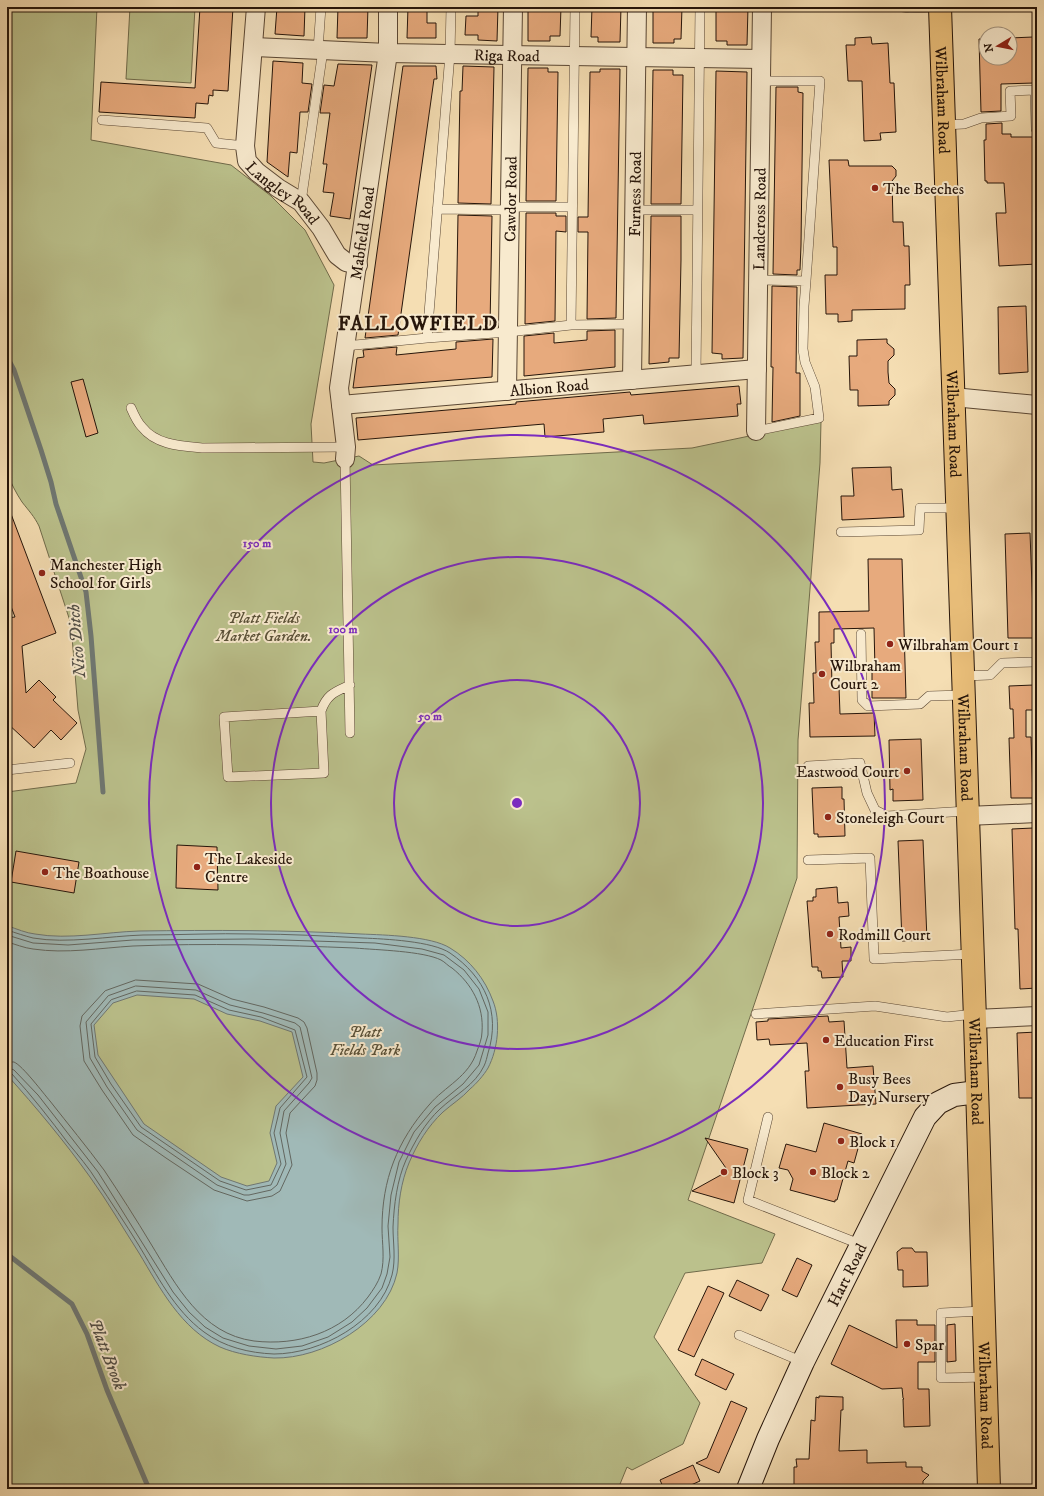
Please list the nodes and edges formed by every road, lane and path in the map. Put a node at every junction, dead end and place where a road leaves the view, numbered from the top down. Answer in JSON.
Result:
{"nodes":[{"id":1,"x":256,"y":7,"type":"edge"},
{"id":2,"x":321,"y":7,"type":"edge"},
{"id":3,"x":388,"y":7,"type":"edge"},
{"id":4,"x":451,"y":7,"type":"edge"},
{"id":5,"x":513,"y":7,"type":"edge"},
{"id":6,"x":575,"y":7,"type":"edge"},
{"id":7,"x":637,"y":7,"type":"edge"},
{"id":8,"x":700,"y":7,"type":"edge"},
{"id":9,"x":762,"y":7,"type":"edge"},
{"id":10,"x":902,"y":7,"type":"edge"},
{"id":11,"x":940,"y":7,"type":"edge"},
{"id":12,"x":252,"y":47,"type":"junction"},
{"id":13,"x":321,"y":50,"type":"junction"},
{"id":14,"x":388,"y":52,"type":"junction"},
{"id":15,"x":450,"y":54,"type":"junction"},
{"id":16,"x":513,"y":54,"type":"junction"},
{"id":17,"x":575,"y":56,"type":"junction"},
{"id":18,"x":636,"y":57,"type":"junction"},
{"id":19,"x":699,"y":58,"type":"junction"},
{"id":20,"x":761,"y":59,"type":"junction"},
{"id":21,"x":761,"y":81,"type":"junction"},
{"id":22,"x":102,"y":120,"type":"dead end"},
{"id":23,"x":944,"y":125,"type":"junction"},
{"id":24,"x":1036,"y":129,"type":"dead end"},
{"id":25,"x":245,"y":146,"type":"junction"},
{"id":26,"x":302,"y":202,"type":"junction"},
{"id":27,"x":572,"y":207,"type":"junction"},
{"id":28,"x":510,"y":208,"type":"junction"},
{"id":29,"x":437,"y":210,"type":"junction"},
{"id":30,"x":634,"y":210,"type":"junction"},
{"id":31,"x":698,"y":210,"type":"junction"},
{"id":32,"x":358,"y":265,"type":"junction"},
{"id":33,"x":758,"y":280,"type":"junction"},
{"id":34,"x":806,"y":281,"type":"junction"},
{"id":35,"x":633,"y":324,"type":"junction"},
{"id":36,"x":571,"y":325,"type":"junction"},
{"id":37,"x":508,"y":332,"type":"junction"},
{"id":38,"x":427,"y":338,"type":"junction"},
{"id":39,"x":345,"y":346,"type":"junction"},
{"id":40,"x":757,"y":369,"type":"junction"},
{"id":41,"x":696,"y":375,"type":"junction"},
{"id":42,"x":632,"y":380,"type":"junction"},
{"id":43,"x":507,"y":391,"type":"junction"},
{"id":44,"x":953,"y":397,"type":"junction"},
{"id":45,"x":341,"y":405,"type":"junction"},
{"id":46,"x":1037,"y":405,"type":"edge"},
{"id":47,"x":131,"y":408,"type":"dead end"},
{"id":48,"x":756,"y":431,"type":"joint"},
{"id":49,"x":346,"y":453,"type":"junction"},
{"id":50,"x":956,"y":508,"type":"junction"},
{"id":51,"x":840,"y":532,"type":"dead end"},
{"id":52,"x":861,"y":634,"type":"dead end"},
{"id":53,"x":1035,"y":662,"type":"dead end"},
{"id":54,"x":350,"y":685,"type":"junction"},
{"id":55,"x":963,"y":685,"type":"junction"},
{"id":56,"x":321,"y":711,"type":"junction"},
{"id":57,"x":350,"y":733,"type":"dead end"},
{"id":58,"x":70,"y":763,"type":"dead end"},
{"id":59,"x":808,"y":766,"type":"dead end"},
{"id":60,"x":7,"y":770,"type":"edge"},
{"id":61,"x":967,"y":813,"type":"junction"},
{"id":62,"x":1037,"y":814,"type":"edge"},
{"id":63,"x":808,"y":860,"type":"dead end"},
{"id":64,"x":972,"y":954,"type":"junction"},
{"id":65,"x":756,"y":1014,"type":"dead end"},
{"id":66,"x":1037,"y":1016,"type":"edge"},
{"id":67,"x":974,"y":1017,"type":"junction"},
{"id":68,"x":977,"y":1092,"type":"junction"},
{"id":69,"x":768,"y":1117,"type":"dead end"},
{"id":70,"x":862,"y":1246,"type":"junction"},
{"id":71,"x":984,"y":1311,"type":"junction"},
{"id":72,"x":739,"y":1335,"type":"dead end"},
{"id":73,"x":803,"y":1362,"type":"junction"},
{"id":74,"x":986,"y":1377,"type":"junction"},
{"id":75,"x":748,"y":1489,"type":"edge"},
{"id":76,"x":989,"y":1489,"type":"edge"}],
"edges":[{"from":1,"to":12,"type":"street","name":"Langley Road"},
{"from":2,"to":13,"type":"lane"},
{"from":3,"to":14,"type":"street","name":"Mabfield Road"},
{"from":4,"to":15,"type":"lane"},
{"from":5,"to":16,"type":"street","name":"Cawdor Road"},
{"from":6,"to":17,"type":"lane"},
{"from":7,"to":18,"type":"street","name":"Furness Road"},
{"from":8,"to":19,"type":"lane"},
{"from":9,"to":20,"type":"street","name":"Landcross Road"},
{"from":10,"to":11,"type":"lane"},
{"from":11,"to":23,"type":"highway","name":"Wilbraham Road"},
{"from":12,"to":13,"type":"street","name":"Riga Road"},
{"from":12,"to":25,"type":"street","name":"Langley Road"},
{"from":13,"to":14,"type":"street","name":"Riga Road"},
{"from":13,"to":26,"type":"lane"},
{"from":14,"to":15,"type":"street","name":"Riga Road"},
{"from":14,"to":32,"type":"street","name":"Mabfield Road"},
{"from":15,"to":16,"type":"street","name":"Riga Road"},
{"from":15,"to":29,"type":"lane"},
{"from":16,"to":17,"type":"street","name":"Riga Road"},
{"from":16,"to":28,"type":"street","name":"Cawdor Road"},
{"from":17,"to":18,"type":"street","name":"Riga Road"},
{"from":17,"to":27,"type":"lane"},
{"from":18,"to":19,"type":"street","name":"Riga Road"},
{"from":18,"to":30,"type":"street","name":"Furness Road"},
{"from":19,"to":20,"type":"street","name":"Riga Road"},
{"from":19,"to":31,"type":"lane"},
{"from":20,"to":21,"type":"street","name":"Landcross Road"},
{"from":21,"to":33,"type":"street","name":"Landcross Road"},
{"from":21,"to":34,"type":"lane"},
{"from":22,"to":25,"type":"lane"},
{"from":23,"to":24,"type":"lane"},
{"from":23,"to":44,"type":"highway","name":"Wilbraham Road"},
{"from":25,"to":26,"type":"street","name":"Langley Road"},
{"from":26,"to":32,"type":"street","name":"Langley Road"},
{"from":27,"to":28,"type":"lane"},
{"from":27,"to":36,"type":"lane"},
{"from":28,"to":29,"type":"lane"},
{"from":28,"to":37,"type":"street","name":"Cawdor Road"},
{"from":29,"to":38,"type":"lane"},
{"from":30,"to":31,"type":"lane"},
{"from":30,"to":35,"type":"street","name":"Furness Road"},
{"from":31,"to":41,"type":"lane"},
{"from":32,"to":39,"type":"street","name":"Mabfield Road"},
{"from":33,"to":34,"type":"lane"},
{"from":33,"to":40,"type":"street","name":"Landcross Road"},
{"from":34,"to":48,"type":"lane"},
{"from":35,"to":36,"type":"lane"},
{"from":35,"to":42,"type":"street","name":"Furness Road"},
{"from":36,"to":37,"type":"lane"},
{"from":37,"to":38,"type":"lane"},
{"from":37,"to":43,"type":"street","name":"Cawdor Road"},
{"from":38,"to":39,"type":"lane"},
{"from":39,"to":45,"type":"street","name":"Mabfield Road"},
{"from":40,"to":41,"type":"street","name":"Albion Road"},
{"from":40,"to":48,"type":"street","name":"Landcross Road"},
{"from":41,"to":42,"type":"street","name":"Albion Road"},
{"from":42,"to":43,"type":"street","name":"Albion Road"},
{"from":43,"to":45,"type":"street","name":"Albion Road"},
{"from":44,"to":46,"type":"street"},
{"from":44,"to":50,"type":"highway","name":"Wilbraham Road"},
{"from":45,"to":49,"type":"street","name":"Mabfield Road"},
{"from":47,"to":49,"type":"lane"},
{"from":49,"to":54,"type":"lane"},
{"from":50,"to":51,"type":"lane"},
{"from":50,"to":55,"type":"highway","name":"Wilbraham Road"},
{"from":52,"to":55,"type":"lane"},
{"from":53,"to":55,"type":"lane"},
{"from":54,"to":56,"type":"lane"},
{"from":54,"to":57,"type":"lane"},
{"from":55,"to":61,"type":"highway","name":"Wilbraham Road"},
{"from":56,"to":56,"type":"lane"},
{"from":58,"to":60,"type":"lane"},
{"from":59,"to":61,"type":"lane"},
{"from":61,"to":62,"type":"street"},
{"from":61,"to":64,"type":"highway","name":"Wilbraham Road"},
{"from":63,"to":64,"type":"lane"},
{"from":64,"to":67,"type":"highway","name":"Wilbraham Road"},
{"from":65,"to":67,"type":"lane"},
{"from":66,"to":67,"type":"street"},
{"from":67,"to":68,"type":"highway","name":"Wilbraham Road"},
{"from":68,"to":70,"type":"street","name":"Hart Road"},
{"from":68,"to":71,"type":"highway","name":"Wilbraham Road"},
{"from":69,"to":70,"type":"lane"},
{"from":70,"to":73,"type":"street","name":"Hart Road"},
{"from":71,"to":74,"type":"highway","name":"Wilbraham Road"},
{"from":71,"to":74,"type":"lane"},
{"from":72,"to":73,"type":"lane"},
{"from":73,"to":75,"type":"street","name":"Hart Road"},
{"from":74,"to":76,"type":"highway","name":"Wilbraham Road"}]}
